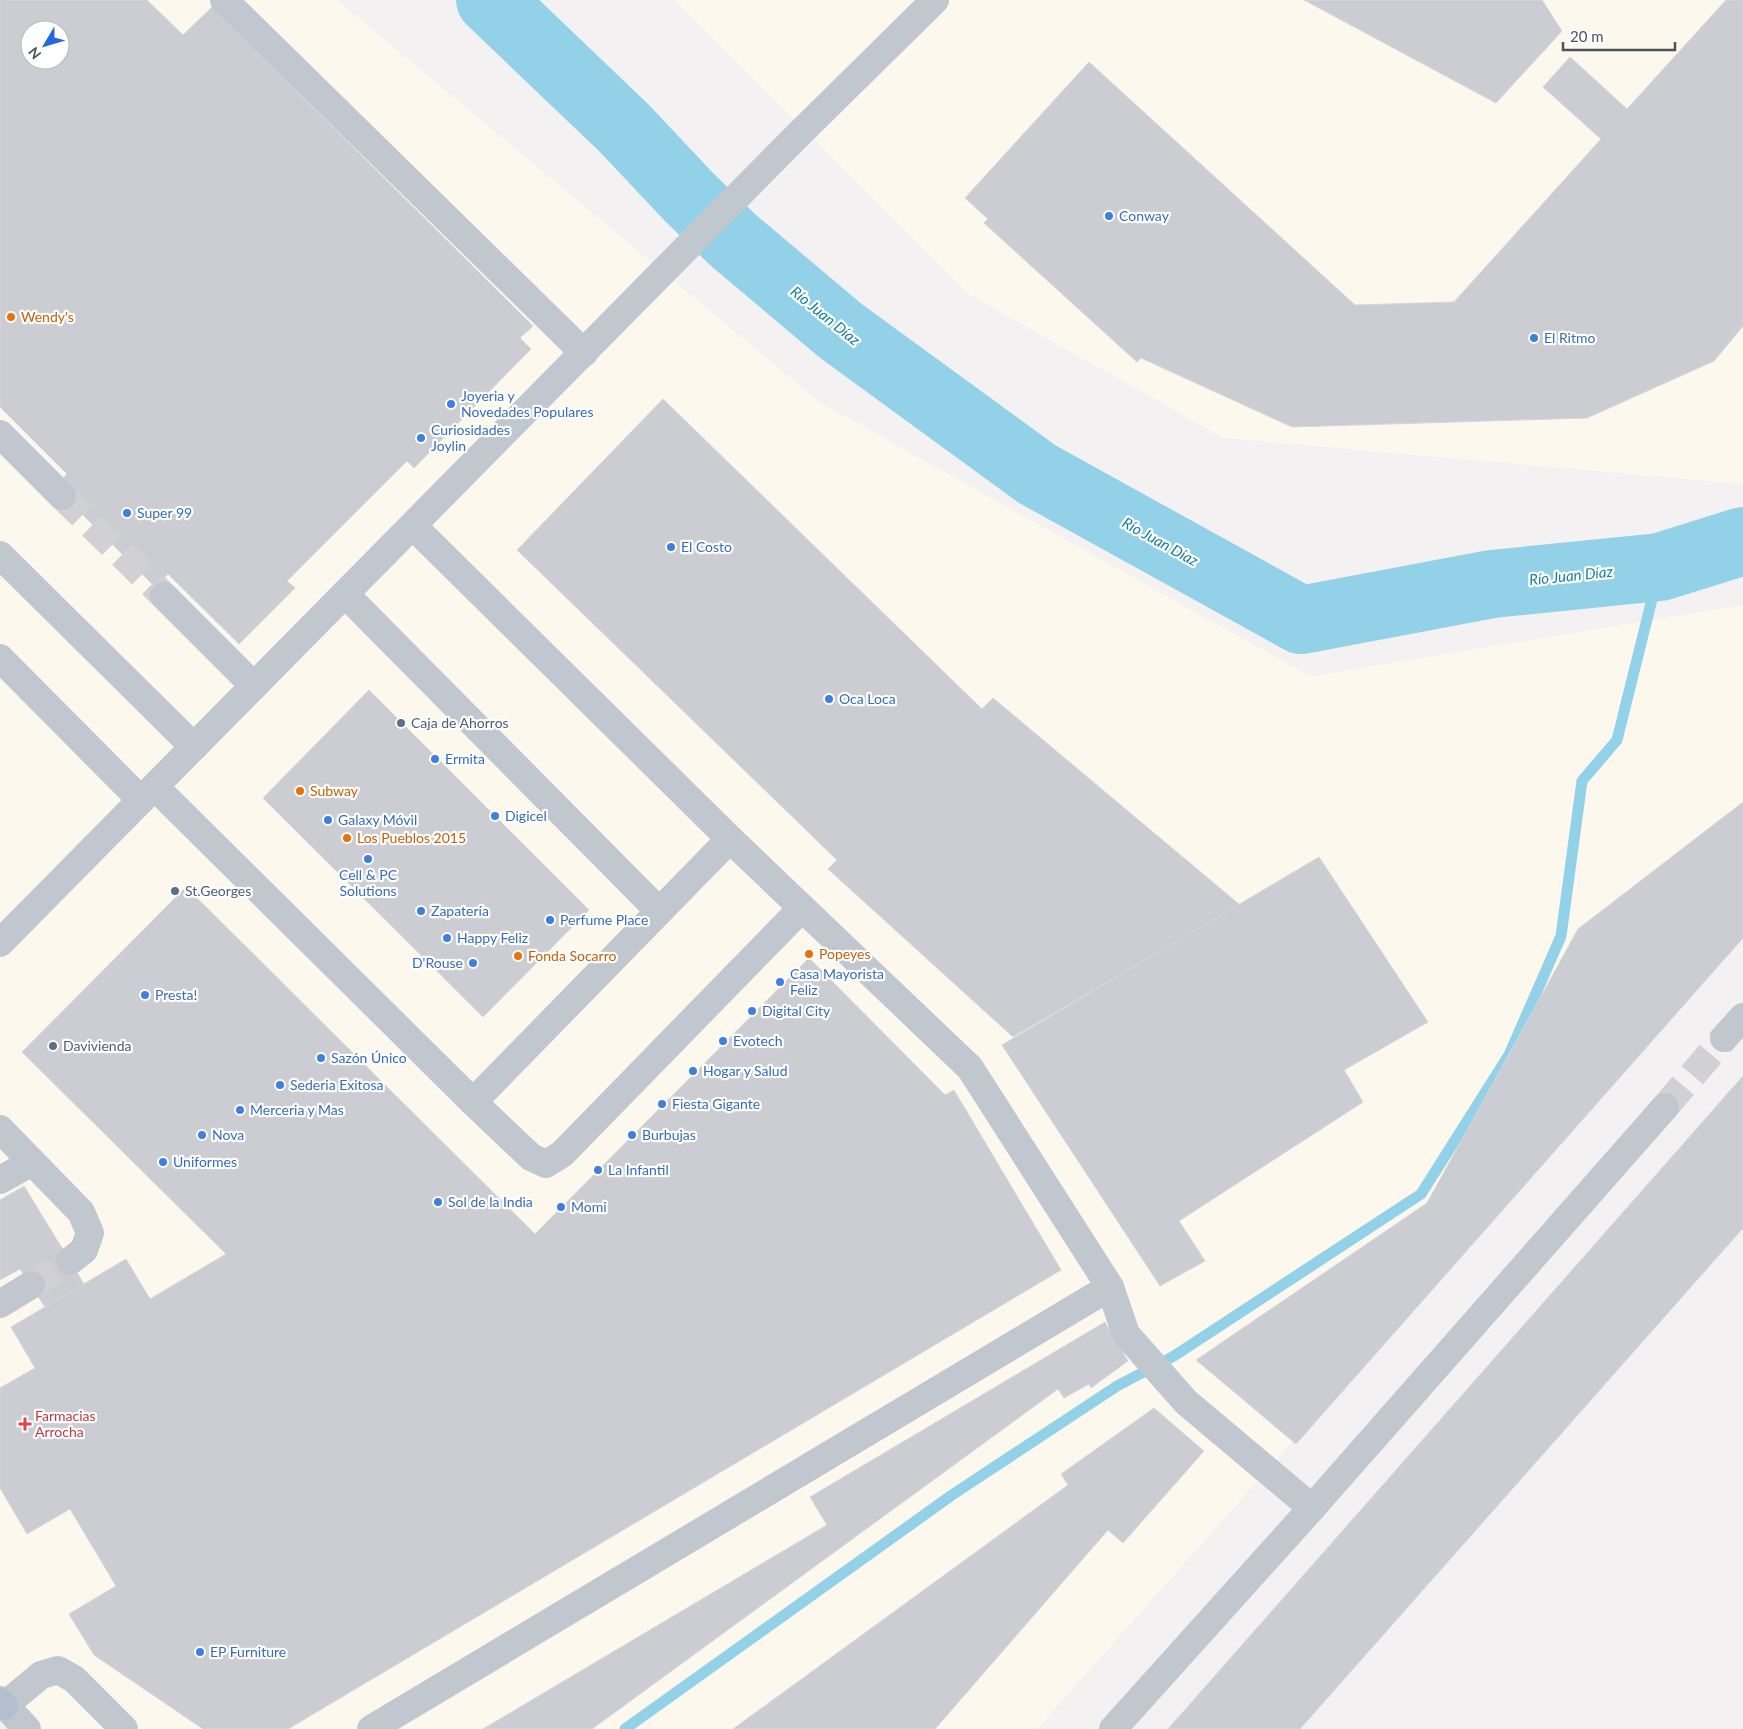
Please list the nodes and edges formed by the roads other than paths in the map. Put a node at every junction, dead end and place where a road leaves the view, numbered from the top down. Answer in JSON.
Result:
{"nodes":[{"id":1,"x":224,"y":0,"type":"edge"},
{"id":2,"x":935,"y":0,"type":"edge"},
{"id":3,"x":584,"y":353,"type":"junction"},
{"id":4,"x":0,"y":434,"type":"edge"},
{"id":5,"x":62,"y":496,"type":"tunnel mouth"},
{"id":6,"x":413,"y":526,"type":"junction"},
{"id":7,"x":0,"y":555,"type":"edge"},
{"id":8,"x":345,"y":594,"type":"junction"},
{"id":9,"x":164,"y":596,"type":"tunnel mouth"},
{"id":10,"x":0,"y":658,"type":"edge"},
{"id":11,"x":254,"y":686,"type":"junction"},
{"id":12,"x":194,"y":747,"type":"junction"},
{"id":13,"x":148,"y":794,"type":"junction"},
{"id":14,"x":730,"y":839,"type":"junction"},
{"id":15,"x":802,"y":908,"type":"junction"},
{"id":16,"x":659,"y":910,"type":"junction"},
{"id":17,"x":0,"y":943,"type":"edge"},
{"id":18,"x":1743,"y":1017,"type":"edge"},
{"id":19,"x":1724,"y":1038,"type":"tunnel mouth"},
{"id":20,"x":473,"y":1102,"type":"junction"},
{"id":21,"x":1665,"y":1107,"type":"tunnel mouth"},
{"id":22,"x":0,"y":1129,"type":"edge"},
{"id":23,"x":32,"y":1162,"type":"junction"},
{"id":24,"x":0,"y":1180,"type":"edge"},
{"id":25,"x":70,"y":1261,"type":"tunnel mouth"},
{"id":26,"x":31,"y":1285,"type":"tunnel mouth"},
{"id":27,"x":1110,"y":1287,"type":"junction"},
{"id":28,"x":0,"y":1304,"type":"edge"},
{"id":29,"x":1312,"y":1508,"type":"junction"},
{"id":30,"x":1,"y":1703,"type":"edge"},
{"id":31,"x":27,"y":1729,"type":"edge"},
{"id":32,"x":124,"y":1729,"type":"edge"},
{"id":33,"x":371,"y":1729,"type":"edge"},
{"id":34,"x":1113,"y":1729,"type":"edge"}],
"edges":[{"from":1,"to":3,"type":"street"},
{"from":2,"to":3,"type":"street"},
{"from":3,"to":6,"type":"street"},
{"from":4,"to":5,"type":"street"},
{"from":6,"to":8,"type":"street"},
{"from":6,"to":14,"type":"street"},
{"from":7,"to":12,"type":"street"},
{"from":8,"to":11,"type":"street"},
{"from":8,"to":16,"type":"street"},
{"from":9,"to":11,"type":"street"},
{"from":10,"to":13,"type":"street"},
{"from":11,"to":12,"type":"street"},
{"from":12,"to":13,"type":"street"},
{"from":13,"to":17,"type":"street"},
{"from":13,"to":20,"type":"street"},
{"from":14,"to":15,"type":"street"},
{"from":14,"to":16,"type":"street"},
{"from":15,"to":20,"type":"street"},
{"from":15,"to":27,"type":"street"},
{"from":16,"to":20,"type":"street"},
{"from":18,"to":19,"type":"street"},
{"from":21,"to":29,"type":"street"},
{"from":22,"to":23,"type":"street"},
{"from":23,"to":24,"type":"street"},
{"from":23,"to":25,"type":"street"},
{"from":26,"to":28,"type":"street"},
{"from":27,"to":29,"type":"street"},
{"from":27,"to":33,"type":"street"},
{"from":29,"to":34,"type":"street"},
{"from":30,"to":31,"type":"street"},
{"from":30,"to":32,"type":"street"}]}
